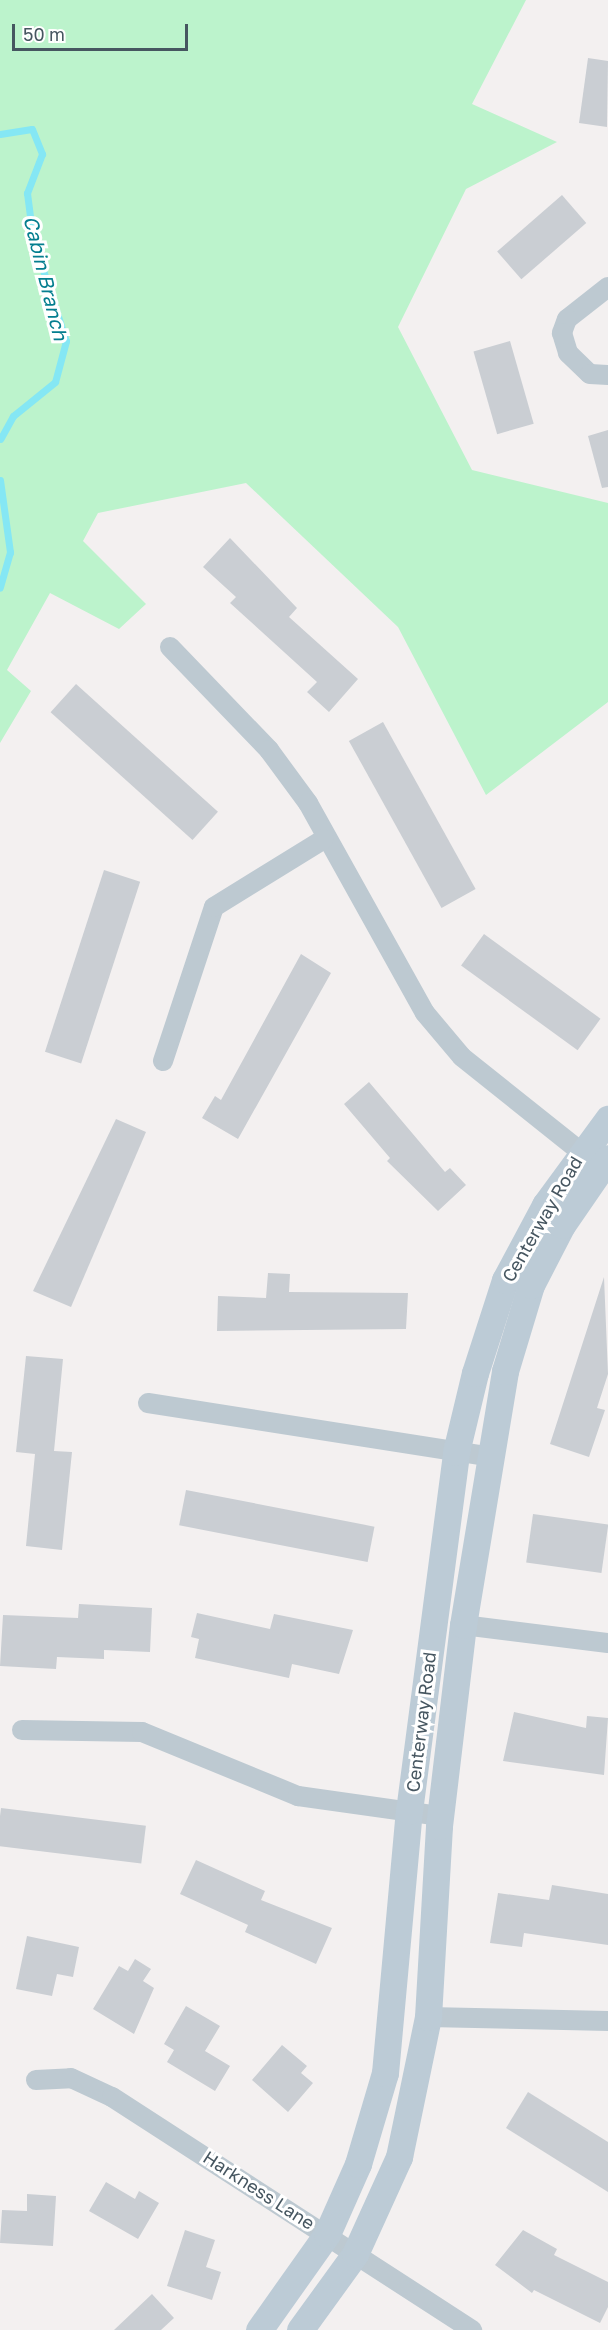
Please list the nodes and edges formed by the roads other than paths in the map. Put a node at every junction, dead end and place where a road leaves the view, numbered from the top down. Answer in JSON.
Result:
{"nodes":[{"id":1,"x":608,"y":287,"type":"edge"},
{"id":2,"x":608,"y":375,"type":"edge"},
{"id":3,"x":170,"y":647,"type":"dead end"},
{"id":4,"x":324,"y":839,"type":"junction"},
{"id":5,"x":162,"y":1061,"type":"dead end"},
{"id":6,"x":608,"y":1119,"type":"edge"},
{"id":7,"x":596,"y":1159,"type":"edge"},
{"id":8,"x":148,"y":1403,"type":"dead end"},
{"id":9,"x":456,"y":1452,"type":"junction"},
{"id":10,"x":487,"y":1456,"type":"junction"},
{"id":11,"x":463,"y":1625,"type":"junction"},
{"id":12,"x":608,"y":1643,"type":"edge"},
{"id":13,"x":21,"y":1730,"type":"dead end"},
{"id":14,"x":409,"y":1811,"type":"junction"},
{"id":15,"x":441,"y":1816,"type":"junction"},
{"id":16,"x":428,"y":2017,"type":"junction"},
{"id":17,"x":608,"y":2021,"type":"edge"},
{"id":18,"x":36,"y":2080,"type":"dead end"},
{"id":19,"x":327,"y":2234,"type":"junction"},
{"id":20,"x":355,"y":2254,"type":"junction"},
{"id":21,"x":259,"y":2330,"type":"edge"},
{"id":22,"x":300,"y":2330,"type":"edge"},
{"id":23,"x":472,"y":2330,"type":"edge"}],
"edges":[{"from":1,"to":2,"type":"street"},
{"from":3,"to":4,"type":"street"},
{"from":4,"to":5,"type":"street"},
{"from":4,"to":7,"type":"street"},
{"from":6,"to":7,"type":"street","name":"Centerway Road"},
{"from":7,"to":9,"type":"street","name":"Centerway Road"},
{"from":7,"to":10,"type":"street","name":"Centerway Road"},
{"from":8,"to":9,"type":"street"},
{"from":9,"to":10,"type":"street"},
{"from":9,"to":14,"type":"street","name":"Centerway Road"},
{"from":10,"to":11,"type":"street","name":"Centerway Road"},
{"from":11,"to":12,"type":"street"},
{"from":11,"to":15,"type":"street","name":"Centerway Road"},
{"from":13,"to":14,"type":"street"},
{"from":14,"to":15,"type":"street"},
{"from":14,"to":19,"type":"street","name":"Centerway Road"},
{"from":15,"to":16,"type":"street","name":"Centerway Road"},
{"from":16,"to":17,"type":"street"},
{"from":16,"to":20,"type":"street","name":"Centerway Road"},
{"from":18,"to":19,"type":"street","name":"Harkness Lane"},
{"from":19,"to":20,"type":"street","name":"Harkness Lane"},
{"from":19,"to":21,"type":"street","name":"Centerway Road"},
{"from":20,"to":22,"type":"street","name":"Centerway Road"},
{"from":20,"to":23,"type":"street","name":"Harkness Lane"}]}
